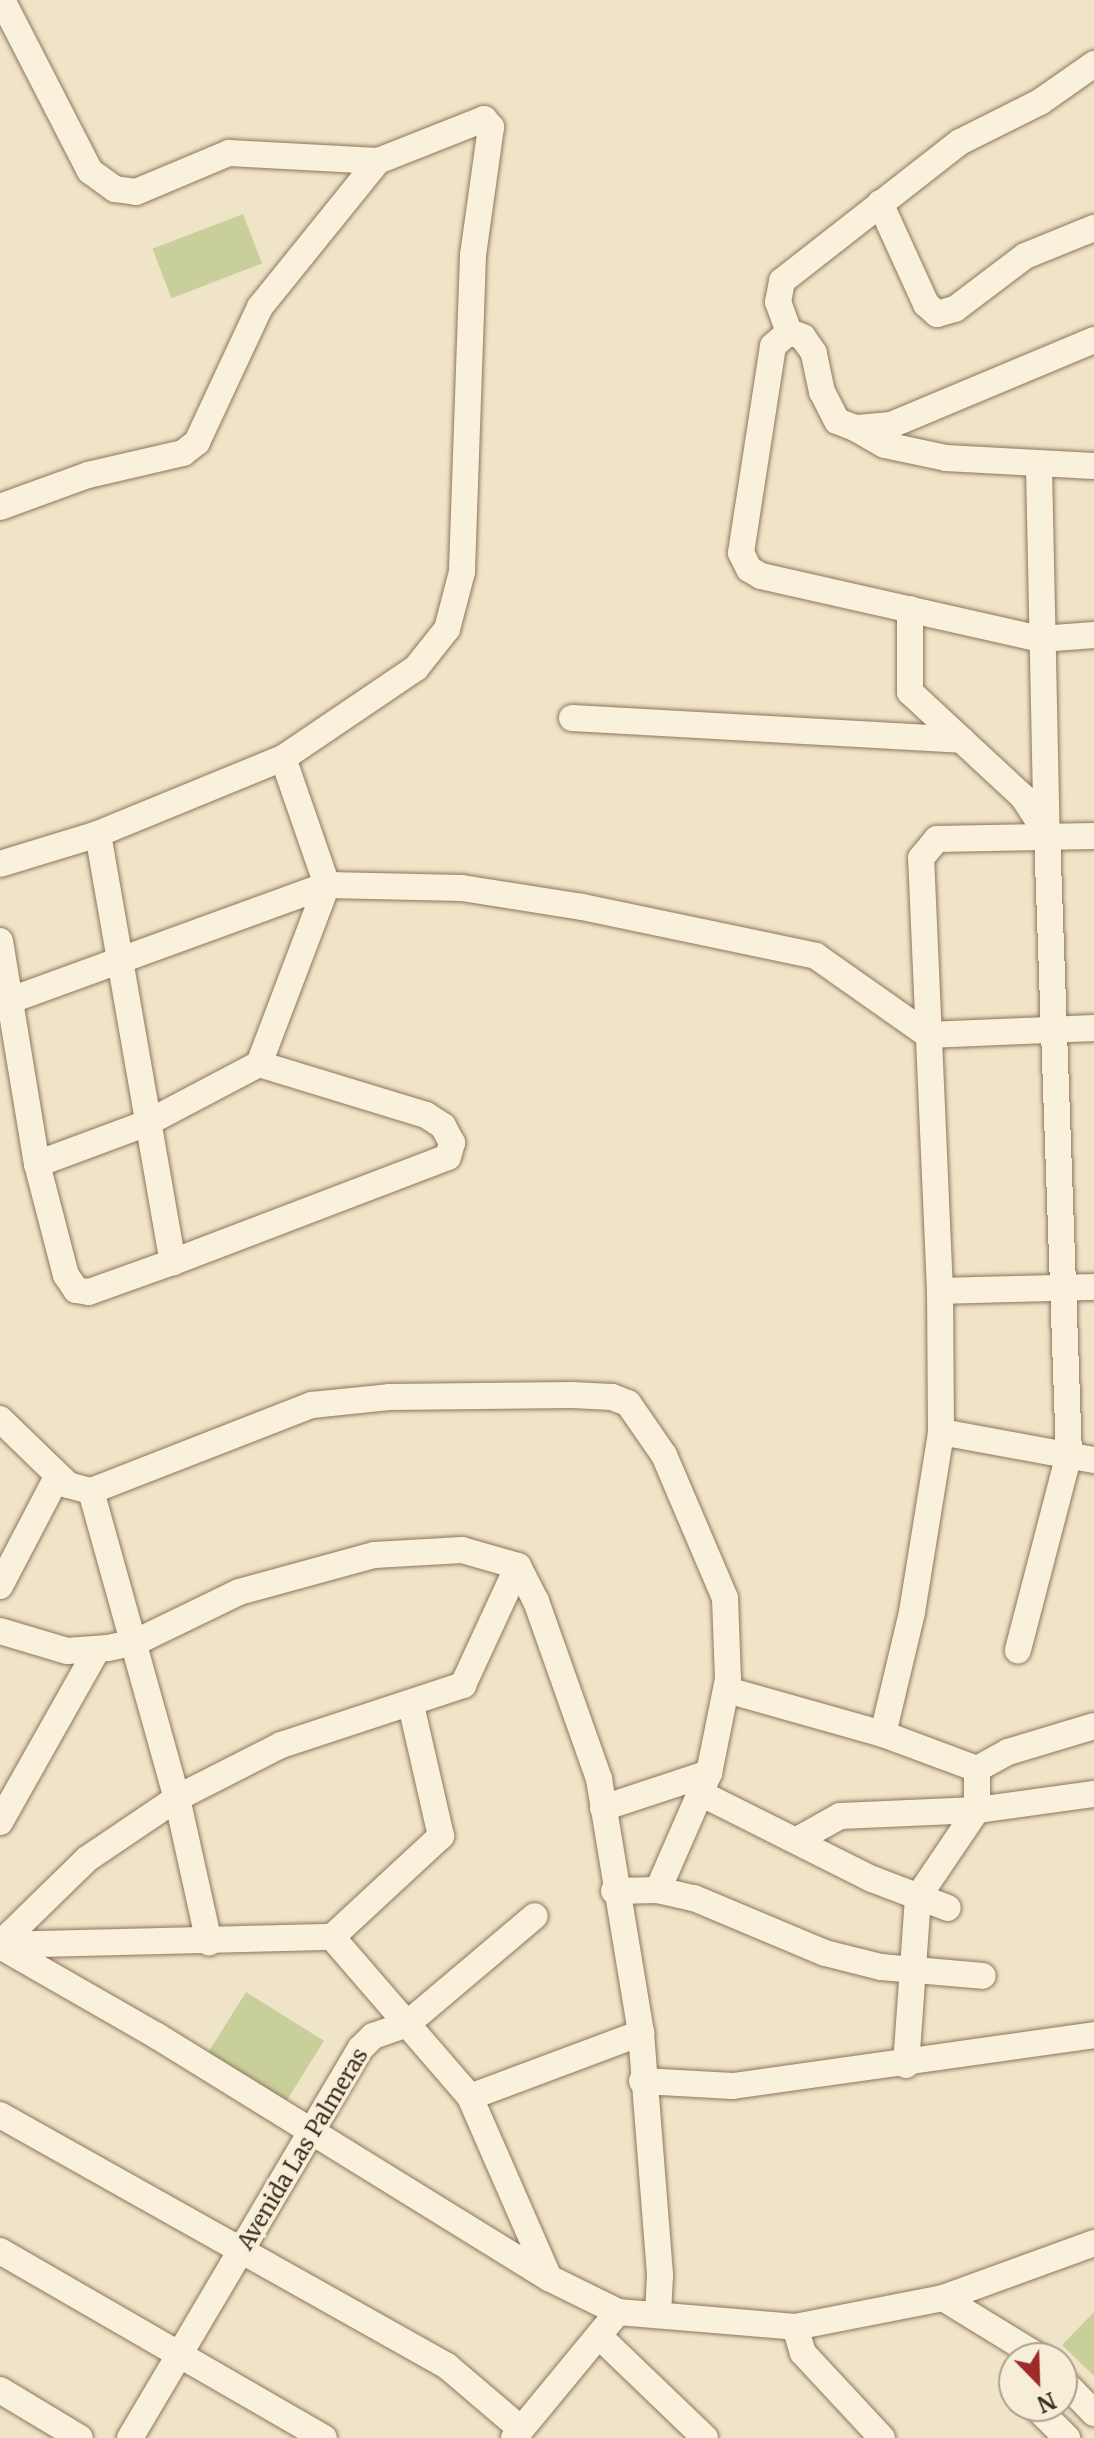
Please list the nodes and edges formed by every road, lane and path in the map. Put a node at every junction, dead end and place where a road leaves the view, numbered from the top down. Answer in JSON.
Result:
{"nodes":[{"id":1,"x":2,"y":0,"type":"edge"},
{"id":2,"x":1094,"y":64,"type":"edge"},
{"id":3,"x":378,"y":161,"type":"junction"},
{"id":4,"x":880,"y":203,"type":"junction"},
{"id":5,"x":1094,"y":228,"type":"edge"},
{"id":6,"x":789,"y":332,"type":"junction"},
{"id":7,"x":1094,"y":340,"type":"edge"},
{"id":8,"x":855,"y":428,"type":"junction"},
{"id":9,"x":1094,"y":466,"type":"edge"},
{"id":10,"x":1039,"y":467,"type":"junction"},
{"id":11,"x":0,"y":507,"type":"edge"},
{"id":12,"x":910,"y":609,"type":"junction"},
{"id":13,"x":1094,"y":635,"type":"edge"},
{"id":14,"x":1041,"y":639,"type":"junction"},
{"id":15,"x":572,"y":718,"type":"dead end"},
{"id":16,"x":961,"y":740,"type":"junction"},
{"id":17,"x":283,"y":758,"type":"junction"},
{"id":18,"x":98,"y":834,"type":"junction"},
{"id":19,"x":1047,"y":834,"type":"junction"},
{"id":20,"x":1094,"y":836,"type":"edge"},
{"id":21,"x":0,"y":864,"type":"edge"},
{"id":22,"x":327,"y":885,"type":"junction"},
{"id":23,"x":0,"y":941,"type":"edge"},
{"id":24,"x":119,"y":963,"type":"junction"},
{"id":25,"x":7,"y":1003,"type":"edge"},
{"id":26,"x":1094,"y":1028,"type":"edge"},
{"id":27,"x":1053,"y":1030,"type":"junction"},
{"id":28,"x":928,"y":1035,"type":"junction"},
{"id":29,"x":259,"y":1064,"type":"junction"},
{"id":30,"x":147,"y":1123,"type":"junction"},
{"id":31,"x":37,"y":1164,"type":"junction"},
{"id":32,"x":173,"y":1262,"type":"junction"},
{"id":33,"x":1094,"y":1287,"type":"edge"},
{"id":34,"x":1063,"y":1288,"type":"junction"},
{"id":35,"x":940,"y":1291,"type":"junction"},
{"id":36,"x":0,"y":1419,"type":"edge"},
{"id":37,"x":941,"y":1432,"type":"junction"},
{"id":38,"x":1082,"y":1457,"type":"edge"},
{"id":39,"x":57,"y":1477,"type":"junction"},
{"id":40,"x":91,"y":1491,"type":"junction"},
{"id":41,"x":518,"y":1566,"type":"junction"},
{"id":42,"x":0,"y":1586,"type":"edge"},
{"id":43,"x":0,"y":1631,"type":"edge"},
{"id":44,"x":136,"y":1642,"type":"junction"},
{"id":45,"x":97,"y":1650,"type":"junction"},
{"id":46,"x":1018,"y":1650,"type":"dead end"},
{"id":47,"x":727,"y":1690,"type":"junction"},
{"id":48,"x":411,"y":1705,"type":"junction"},
{"id":49,"x":1094,"y":1726,"type":"edge"},
{"id":50,"x":883,"y":1734,"type":"junction"},
{"id":51,"x":977,"y":1769,"type":"junction"},
{"id":52,"x":706,"y":1784,"type":"junction"},
{"id":53,"x":1094,"y":1794,"type":"edge"},
{"id":54,"x":177,"y":1798,"type":"junction"},
{"id":55,"x":603,"y":1808,"type":"junction"},
{"id":56,"x":977,"y":1810,"type":"junction"},
{"id":57,"x":0,"y":1822,"type":"edge"},
{"id":58,"x":797,"y":1840,"type":"junction"},
{"id":59,"x":658,"y":1890,"type":"junction"},
{"id":60,"x":614,"y":1891,"type":"junction"},
{"id":61,"x":918,"y":1897,"type":"junction"},
{"id":62,"x":948,"y":1908,"type":"dead end"},
{"id":63,"x":535,"y":1916,"type":"dead end"},
{"id":64,"x":332,"y":1937,"type":"junction"},
{"id":65,"x":209,"y":1942,"type":"junction"},
{"id":66,"x":0,"y":1945,"type":"edge"},
{"id":67,"x":910,"y":1970,"type":"junction"},
{"id":68,"x":983,"y":1976,"type":"dead end"},
{"id":69,"x":407,"y":2024,"type":"junction"},
{"id":70,"x":641,"y":2033,"type":"junction"},
{"id":71,"x":1094,"y":2035,"type":"edge"},
{"id":72,"x":906,"y":2065,"type":"junction"},
{"id":73,"x":642,"y":2081,"type":"junction"},
{"id":74,"x":470,"y":2097,"type":"junction"},
{"id":75,"x":0,"y":2115,"type":"edge"},
{"id":76,"x":311,"y":2132,"type":"junction"},
{"id":77,"x":1094,"y":2243,"type":"edge"},
{"id":78,"x":243,"y":2249,"type":"junction"},
{"id":79,"x":0,"y":2251,"type":"edge"},
{"id":80,"x":549,"y":2278,"type":"junction"},
{"id":81,"x":943,"y":2298,"type":"junction"},
{"id":82,"x":618,"y":2312,"type":"junction"},
{"id":83,"x":658,"y":2315,"type":"junction"},
{"id":84,"x":795,"y":2327,"type":"junction"},
{"id":85,"x":599,"y":2336,"type":"junction"},
{"id":86,"x":1015,"y":2342,"type":"edge"},
{"id":87,"x":181,"y":2355,"type":"junction"},
{"id":88,"x":0,"y":2390,"type":"edge"},
{"id":89,"x":1078,"y":2396,"type":"edge"},
{"id":90,"x":1094,"y":2413,"type":"edge"},
{"id":91,"x":1051,"y":2422,"type":"edge"},
{"id":92,"x":518,"y":2433,"type":"edge"},
{"id":93,"x":80,"y":2438,"type":"edge"},
{"id":94,"x":130,"y":2438,"type":"edge"},
{"id":95,"x":324,"y":2438,"type":"edge"},
{"id":96,"x":705,"y":2438,"type":"edge"},
{"id":97,"x":882,"y":2438,"type":"edge"},
{"id":98,"x":1067,"y":2438,"type":"edge"}],
"edges":[{"from":1,"to":3,"type":"street"},
{"from":2,"to":4,"type":"street"},
{"from":3,"to":11,"type":"street"},
{"from":3,"to":17,"type":"street"},
{"from":4,"to":5,"type":"street"},
{"from":4,"to":6,"type":"street"},
{"from":6,"to":8,"type":"street"},
{"from":6,"to":12,"type":"street"},
{"from":7,"to":8,"type":"street"},
{"from":8,"to":10,"type":"street"},
{"from":9,"to":10,"type":"street"},
{"from":10,"to":14,"type":"street"},
{"from":12,"to":14,"type":"street"},
{"from":12,"to":16,"type":"street"},
{"from":13,"to":14,"type":"street"},
{"from":14,"to":19,"type":"street"},
{"from":15,"to":16,"type":"street"},
{"from":16,"to":19,"type":"street"},
{"from":17,"to":18,"type":"street"},
{"from":17,"to":22,"type":"street"},
{"from":18,"to":21,"type":"street"},
{"from":18,"to":24,"type":"street"},
{"from":19,"to":20,"type":"street"},
{"from":19,"to":27,"type":"street"},
{"from":19,"to":28,"type":"street"},
{"from":22,"to":24,"type":"street"},
{"from":22,"to":28,"type":"street"},
{"from":22,"to":29,"type":"street"},
{"from":23,"to":25,"type":"street"},
{"from":24,"to":25,"type":"street"},
{"from":24,"to":30,"type":"street"},
{"from":25,"to":31,"type":"street"},
{"from":26,"to":27,"type":"street"},
{"from":27,"to":28,"type":"street"},
{"from":27,"to":34,"type":"street"},
{"from":28,"to":35,"type":"street"},
{"from":29,"to":30,"type":"street"},
{"from":29,"to":32,"type":"street"},
{"from":30,"to":31,"type":"street"},
{"from":30,"to":32,"type":"street"},
{"from":31,"to":32,"type":"street"},
{"from":33,"to":34,"type":"street"},
{"from":34,"to":35,"type":"street"},
{"from":34,"to":38,"type":"street"},
{"from":35,"to":37,"type":"street"},
{"from":36,"to":39,"type":"street"},
{"from":37,"to":38,"type":"street"},
{"from":37,"to":50,"type":"street"},
{"from":38,"to":46,"type":"street"},
{"from":39,"to":40,"type":"street"},
{"from":39,"to":42,"type":"street"},
{"from":40,"to":44,"type":"street"},
{"from":40,"to":47,"type":"street"},
{"from":41,"to":44,"type":"street"},
{"from":41,"to":48,"type":"street"},
{"from":41,"to":55,"type":"street"},
{"from":43,"to":45,"type":"street"},
{"from":44,"to":45,"type":"street"},
{"from":44,"to":54,"type":"street"},
{"from":45,"to":57,"type":"street"},
{"from":47,"to":50,"type":"street"},
{"from":47,"to":52,"type":"street"},
{"from":48,"to":54,"type":"street"},
{"from":48,"to":64,"type":"street"},
{"from":49,"to":51,"type":"street"},
{"from":50,"to":51,"type":"street"},
{"from":51,"to":56,"type":"street"},
{"from":52,"to":55,"type":"street"},
{"from":52,"to":58,"type":"street"},
{"from":52,"to":59,"type":"street"},
{"from":53,"to":56,"type":"street"},
{"from":54,"to":65,"type":"street"},
{"from":54,"to":66,"type":"street"},
{"from":55,"to":60,"type":"street"},
{"from":56,"to":58,"type":"street"},
{"from":56,"to":61,"type":"street"},
{"from":58,"to":61,"type":"street"},
{"from":59,"to":60,"type":"street"},
{"from":59,"to":67,"type":"street"},
{"from":60,"to":70,"type":"street"},
{"from":61,"to":62,"type":"street"},
{"from":61,"to":67,"type":"street"},
{"from":63,"to":69,"type":"street","name":"Avenida Las Palmeras"},
{"from":64,"to":65,"type":"street"},
{"from":64,"to":69,"type":"street"},
{"from":65,"to":66,"type":"street"},
{"from":66,"to":76,"type":"street"},
{"from":67,"to":68,"type":"street"},
{"from":67,"to":72,"type":"street"},
{"from":69,"to":74,"type":"street"},
{"from":69,"to":76,"type":"street","name":"Avenida Las Palmeras"},
{"from":70,"to":73,"type":"street"},
{"from":70,"to":74,"type":"street"},
{"from":71,"to":72,"type":"street"},
{"from":72,"to":73,"type":"street"},
{"from":73,"to":83,"type":"street"},
{"from":74,"to":80,"type":"street"},
{"from":75,"to":78,"type":"street"},
{"from":76,"to":78,"type":"street","name":"Avenida Las Palmeras"},
{"from":76,"to":80,"type":"street"},
{"from":77,"to":81,"type":"street"},
{"from":78,"to":87,"type":"street","name":"Avenida Las Palmeras"},
{"from":78,"to":92,"type":"street"},
{"from":79,"to":87,"type":"street"},
{"from":80,"to":82,"type":"street"},
{"from":81,"to":84,"type":"street"},
{"from":81,"to":86,"type":"street"},
{"from":82,"to":83,"type":"street"},
{"from":82,"to":85,"type":"street"},
{"from":83,"to":84,"type":"street"},
{"from":84,"to":97,"type":"street"},
{"from":85,"to":92,"type":"street"},
{"from":85,"to":96,"type":"street"},
{"from":87,"to":94,"type":"street","name":"Avenida Las Palmeras"},
{"from":87,"to":95,"type":"street"},
{"from":88,"to":93,"type":"street"},
{"from":89,"to":90,"type":"street"},
{"from":91,"to":98,"type":"street"}]}
